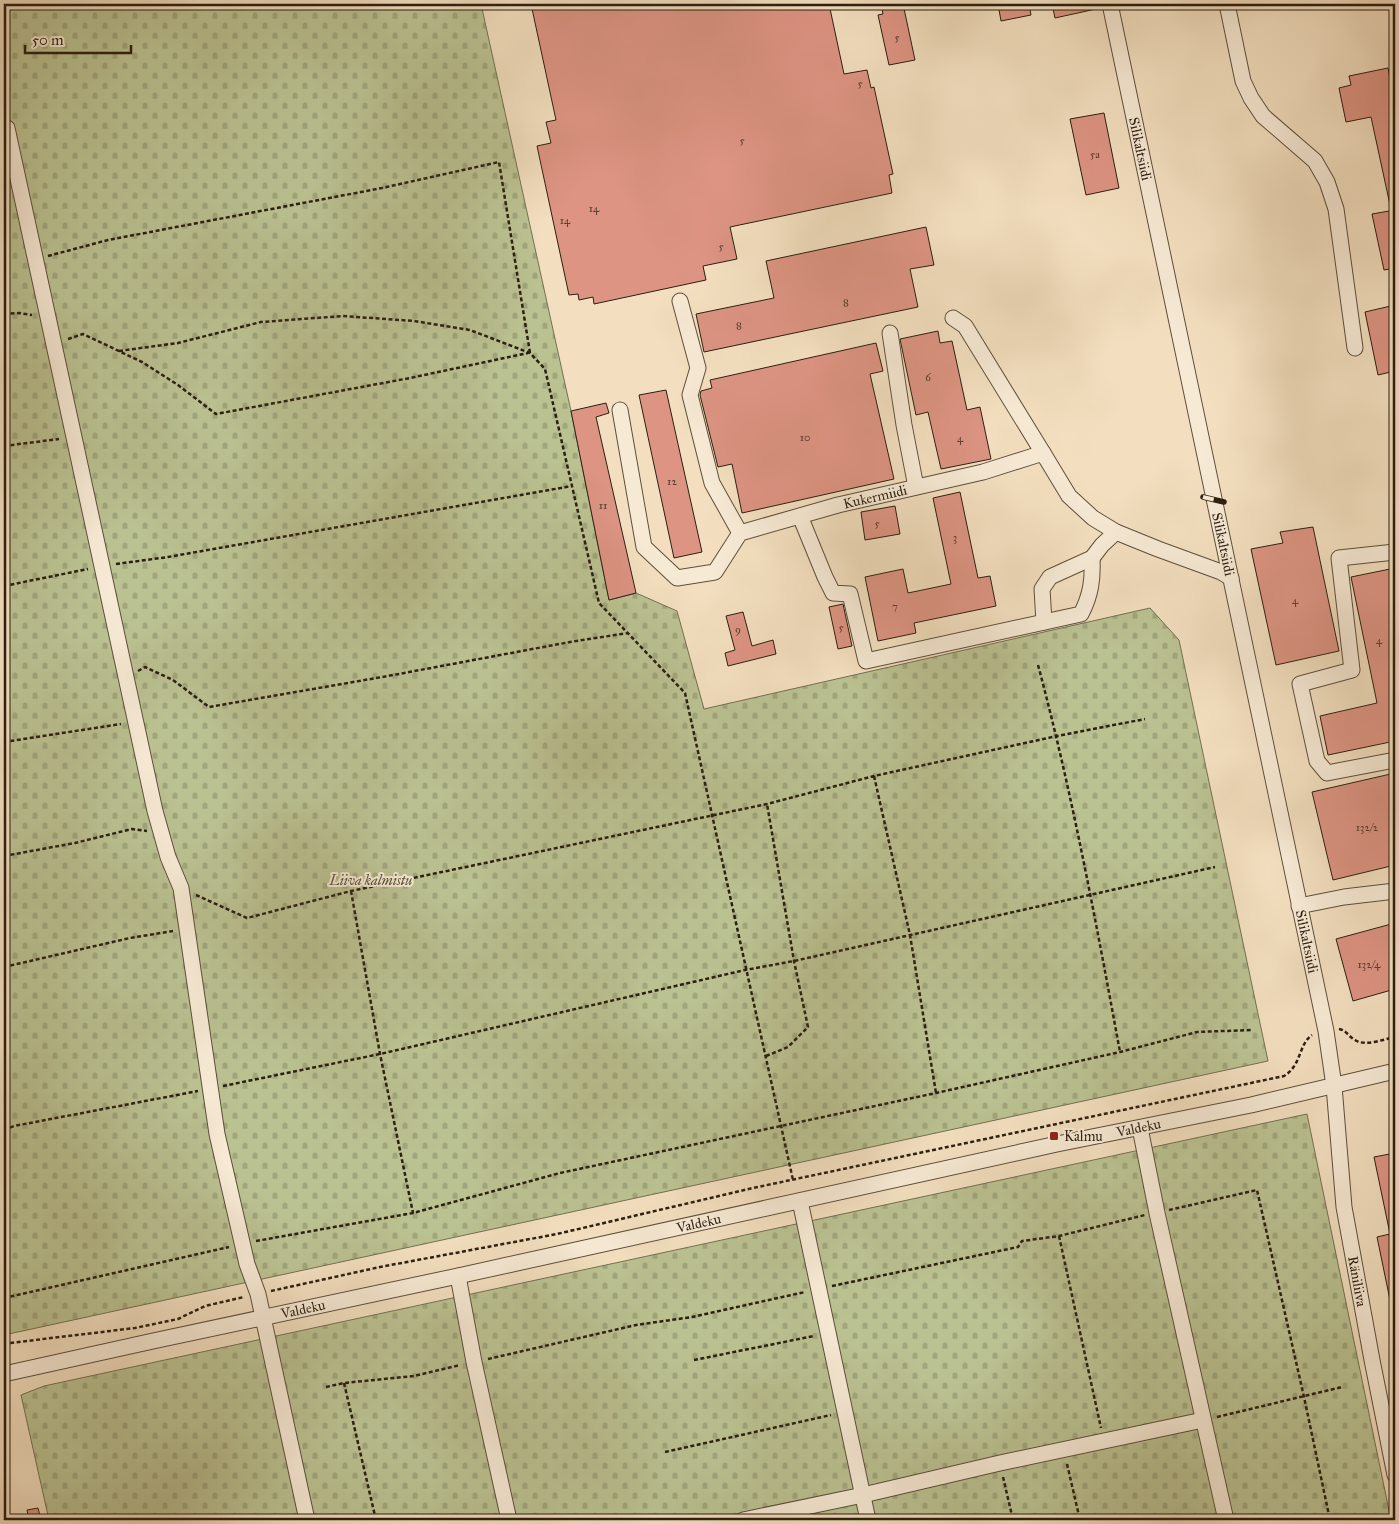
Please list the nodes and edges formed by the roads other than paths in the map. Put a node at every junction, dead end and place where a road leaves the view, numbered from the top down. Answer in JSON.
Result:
{"nodes":[{"id":1,"x":1110,"y":4,"type":"edge"},
{"id":2,"x":1227,"y":4,"type":"edge"},
{"id":3,"x":7,"y":128,"type":"dead end"},
{"id":4,"x":680,"y":301,"type":"dead end"},
{"id":5,"x":953,"y":318,"type":"dead end"},
{"id":6,"x":890,"y":333,"type":"dead end"},
{"id":7,"x":1355,"y":348,"type":"dead end"},
{"id":8,"x":620,"y":410,"type":"dead end"},
{"id":9,"x":1043,"y":453,"type":"junction"},
{"id":10,"x":916,"y":487,"type":"junction"},
{"id":11,"x":800,"y":516,"type":"junction"},
{"id":12,"x":1116,"y":532,"type":"junction"},
{"id":13,"x":740,"y":533,"type":"junction"},
{"id":14,"x":1395,"y":552,"type":"edge"},
{"id":15,"x":1092,"y":558,"type":"junction"},
{"id":16,"x":1231,"y":578,"type":"junction"},
{"id":17,"x":1044,"y":622,"type":"junction"},
{"id":18,"x":1395,"y":760,"type":"edge"},
{"id":19,"x":1395,"y":891,"type":"edge"},
{"id":20,"x":1299,"y":906,"type":"junction"},
{"id":21,"x":1395,"y":1071,"type":"edge"},
{"id":22,"x":1334,"y":1086,"type":"junction"},
{"id":23,"x":1140,"y":1128,"type":"junction"},
{"id":24,"x":800,"y":1201,"type":"junction"},
{"id":25,"x":458,"y":1276,"type":"junction"},
{"id":26,"x":263,"y":1317,"type":"junction"},
{"id":27,"x":4,"y":1374,"type":"edge"},
{"id":28,"x":1203,"y":1420,"type":"junction"},
{"id":29,"x":1395,"y":1475,"type":"edge"},
{"id":30,"x":863,"y":1495,"type":"junction"},
{"id":31,"x":307,"y":1520,"type":"edge"},
{"id":32,"x":509,"y":1520,"type":"edge"},
{"id":33,"x":742,"y":1520,"type":"edge"},
{"id":34,"x":868,"y":1520,"type":"edge"},
{"id":35,"x":1226,"y":1520,"type":"edge"}],
"edges":[{"from":1,"to":16,"type":"street","name":"Silikaltsiidi"},
{"from":2,"to":7,"type":"street"},
{"from":3,"to":26,"type":"street"},
{"from":4,"to":13,"type":"street"},
{"from":5,"to":9,"type":"street"},
{"from":6,"to":10,"type":"street"},
{"from":8,"to":13,"type":"street"},
{"from":9,"to":10,"type":"street","name":"Kukermiidi"},
{"from":9,"to":12,"type":"street"},
{"from":10,"to":11,"type":"street","name":"Kukermiidi"},
{"from":11,"to":13,"type":"street","name":"Kukermiidi"},
{"from":11,"to":17,"type":"street"},
{"from":12,"to":15,"type":"street"},
{"from":12,"to":16,"type":"street"},
{"from":14,"to":18,"type":"street"},
{"from":15,"to":17,"type":"street"},
{"from":15,"to":17,"type":"street"},
{"from":16,"to":20,"type":"street","name":"Silikaltsiidi"},
{"from":19,"to":20,"type":"street"},
{"from":20,"to":22,"type":"street","name":"Silikaltsiidi"},
{"from":21,"to":22,"type":"street","name":"Valdeku"},
{"from":22,"to":23,"type":"street","name":"Valdeku"},
{"from":22,"to":29,"type":"street","name":"Räniliiva"},
{"from":23,"to":24,"type":"street","name":"Valdeku"},
{"from":23,"to":28,"type":"street"},
{"from":24,"to":25,"type":"street","name":"Valdeku"},
{"from":24,"to":30,"type":"street"},
{"from":25,"to":26,"type":"street","name":"Valdeku"},
{"from":25,"to":32,"type":"street"},
{"from":26,"to":27,"type":"street","name":"Valdeku"},
{"from":26,"to":31,"type":"street"},
{"from":28,"to":30,"type":"street"},
{"from":28,"to":35,"type":"street"},
{"from":30,"to":33,"type":"street"},
{"from":30,"to":34,"type":"street"}]}
